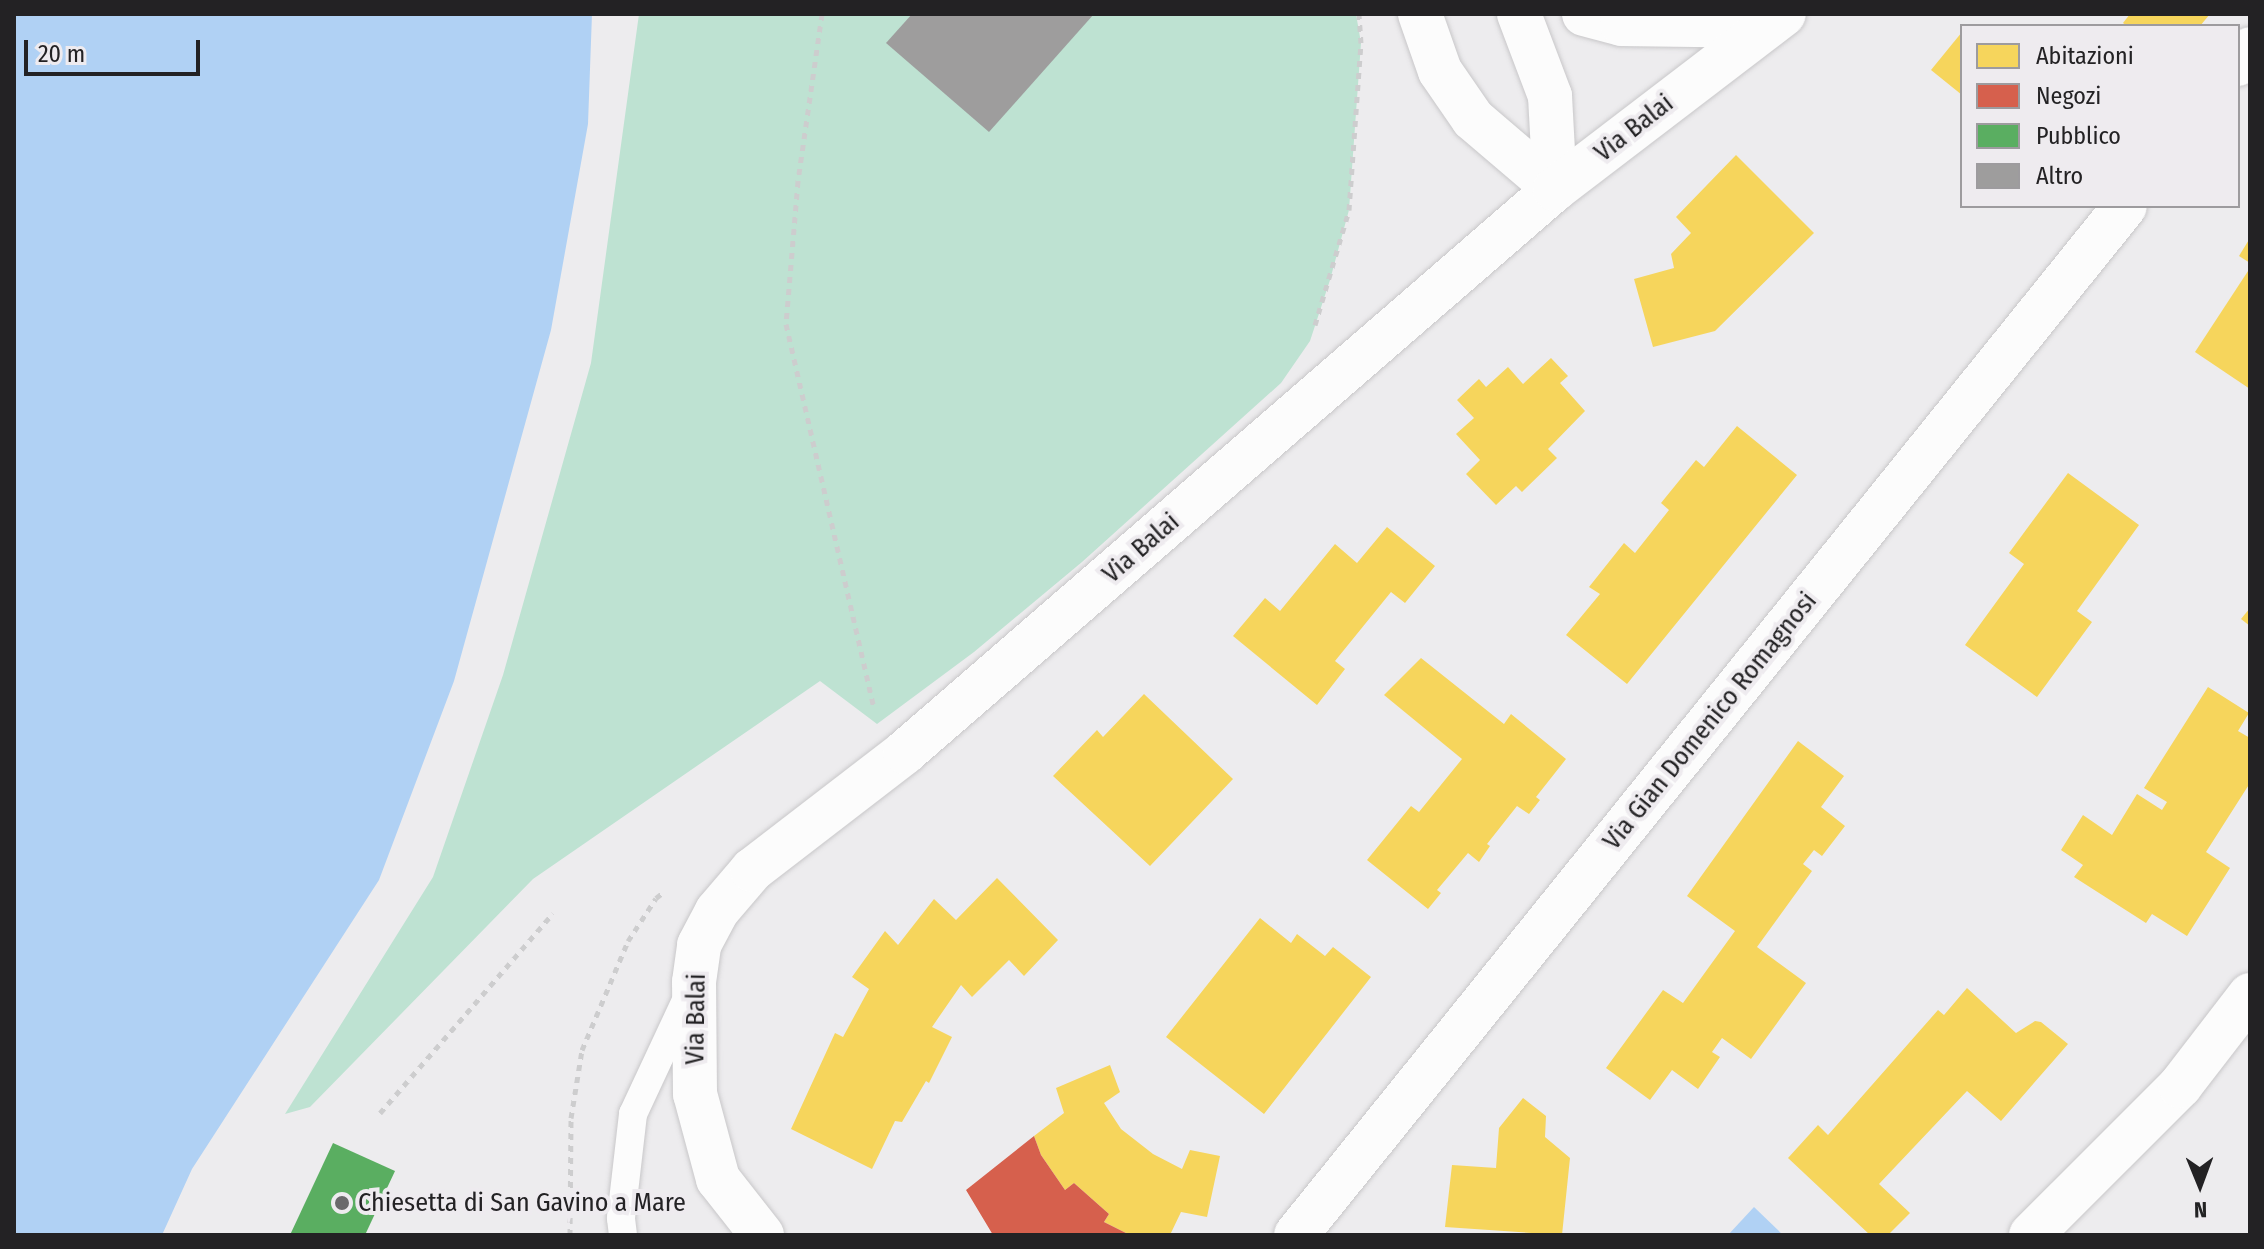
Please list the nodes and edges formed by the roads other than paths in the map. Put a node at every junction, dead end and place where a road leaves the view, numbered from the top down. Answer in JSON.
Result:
{"nodes":[{"id":1,"x":1420,"y":14,"type":"edge"},
{"id":2,"x":1519,"y":14,"type":"edge"},
{"id":3,"x":1584,"y":14,"type":"edge"},
{"id":4,"x":1775,"y":20,"type":"edge"},
{"id":5,"x":1555,"y":189,"type":"junction"},
{"id":6,"x":2123,"y":208,"type":"edge"},
{"id":7,"x":694,"y":982,"type":"junction"},
{"id":8,"x":2250,"y":995,"type":"edge"},
{"id":9,"x":623,"y":1235,"type":"edge"},
{"id":10,"x":762,"y":1235,"type":"edge"},
{"id":11,"x":1296,"y":1235,"type":"edge"},
{"id":12,"x":2031,"y":1235,"type":"edge"}],
"edges":[{"from":1,"to":5,"type":"street"},
{"from":2,"to":5,"type":"street"},
{"from":3,"to":4,"type":"street"},
{"from":4,"to":5,"type":"street","name":"Via Balai"},
{"from":5,"to":7,"type":"street","name":"Via Balai"},
{"from":6,"to":11,"type":"street","name":"Via Gian Domenico Romagnosi"},
{"from":7,"to":9,"type":"lane"},
{"from":7,"to":10,"type":"street","name":"Via Balai"},
{"from":8,"to":12,"type":"street"}]}
